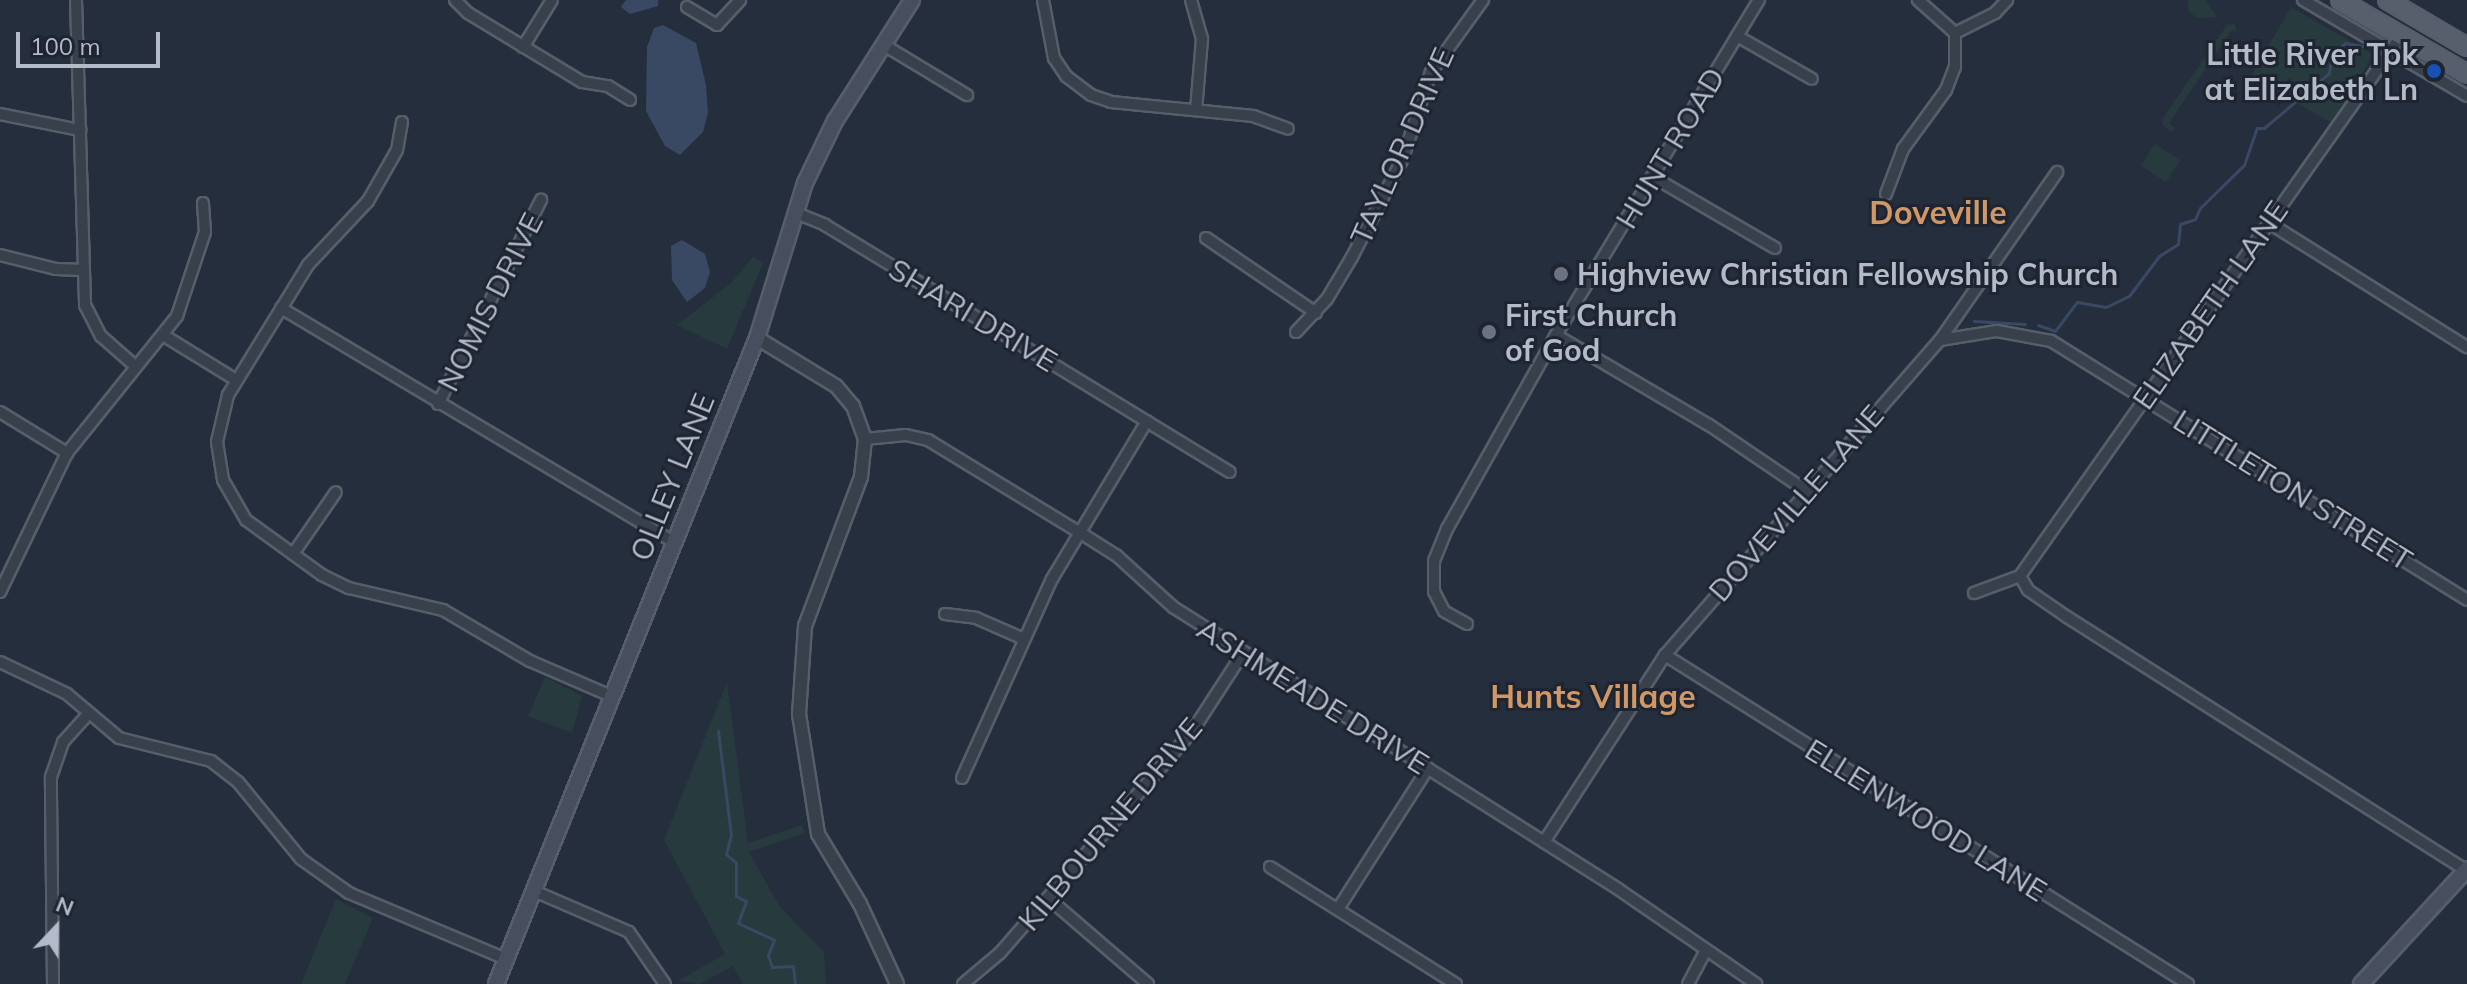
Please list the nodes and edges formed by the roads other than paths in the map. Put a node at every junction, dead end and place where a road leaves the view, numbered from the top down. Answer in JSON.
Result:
{"nodes":[{"id":1,"x":76,"y":0,"type":"edge"},
{"id":2,"x":455,"y":0,"type":"edge"},
{"id":3,"x":552,"y":0,"type":"edge"},
{"id":4,"x":740,"y":0,"type":"edge"},
{"id":5,"x":912,"y":0,"type":"edge"},
{"id":6,"x":1043,"y":0,"type":"edge"},
{"id":7,"x":1191,"y":0,"type":"edge"},
{"id":8,"x":1483,"y":0,"type":"edge"},
{"id":9,"x":1759,"y":0,"type":"edge"},
{"id":10,"x":1918,"y":0,"type":"edge"},
{"id":11,"x":2007,"y":0,"type":"edge"},
{"id":12,"x":2303,"y":0,"type":"edge"},
{"id":13,"x":2387,"y":0,"type":"edge"},
{"id":14,"x":2343,"y":1,"type":"edge"},
{"id":15,"x":687,"y":7,"type":"dead end"},
{"id":16,"x":2334,"y":18,"type":"junction"},
{"id":17,"x":1955,"y":33,"type":"junction"},
{"id":18,"x":1737,"y":36,"type":"junction"},
{"id":19,"x":2401,"y":36,"type":"junction"},
{"id":20,"x":884,"y":45,"type":"junction"},
{"id":21,"x":523,"y":47,"type":"junction"},
{"id":22,"x":2467,"y":47,"type":"edge"},
{"id":23,"x":2391,"y":52,"type":"junction"},
{"id":24,"x":2467,"y":74,"type":"edge"},
{"id":25,"x":1812,"y":79,"type":"dead end"},
{"id":26,"x":967,"y":95,"type":"dead end"},
{"id":27,"x":2467,"y":96,"type":"edge"},
{"id":28,"x":630,"y":100,"type":"dead end"},
{"id":29,"x":1196,"y":110,"type":"junction"},
{"id":30,"x":0,"y":114,"type":"edge"},
{"id":31,"x":402,"y":122,"type":"dead end"},
{"id":32,"x":1288,"y":129,"type":"dead end"},
{"id":33,"x":80,"y":130,"type":"junction"},
{"id":34,"x":2057,"y":172,"type":"dead end"},
{"id":35,"x":1653,"y":177,"type":"junction"},
{"id":36,"x":1886,"y":194,"type":"dead end"},
{"id":37,"x":541,"y":200,"type":"dead end"},
{"id":38,"x":203,"y":203,"type":"dead end"},
{"id":39,"x":796,"y":213,"type":"junction"},
{"id":40,"x":2269,"y":223,"type":"junction"},
{"id":41,"x":1206,"y":238,"type":"dead end"},
{"id":42,"x":1775,"y":248,"type":"dead end"},
{"id":43,"x":0,"y":255,"type":"edge"},
{"id":44,"x":83,"y":270,"type":"junction"},
{"id":45,"x":281,"y":308,"type":"junction"},
{"id":46,"x":1316,"y":313,"type":"junction"},
{"id":47,"x":1296,"y":332,"type":"dead end"},
{"id":48,"x":163,"y":335,"type":"junction"},
{"id":49,"x":1556,"y":335,"type":"junction"},
{"id":50,"x":757,"y":338,"type":"junction"},
{"id":51,"x":1940,"y":340,"type":"junction"},
{"id":52,"x":2467,"y":347,"type":"edge"},
{"id":53,"x":135,"y":366,"type":"junction"},
{"id":54,"x":236,"y":380,"type":"junction"},
{"id":55,"x":2145,"y":396,"type":"junction"},
{"id":56,"x":438,"y":404,"type":"junction"},
{"id":57,"x":0,"y":412,"type":"edge"},
{"id":58,"x":1147,"y":421,"type":"junction"},
{"id":59,"x":865,"y":439,"type":"junction"},
{"id":60,"x":67,"y":453,"type":"junction"},
{"id":61,"x":1230,"y":472,"type":"dead end"},
{"id":62,"x":1805,"y":490,"type":"junction"},
{"id":63,"x":336,"y":492,"type":"dead end"},
{"id":64,"x":1079,"y":532,"type":"junction"},
{"id":65,"x":673,"y":542,"type":"junction"},
{"id":66,"x":293,"y":554,"type":"junction"},
{"id":67,"x":2020,"y":576,"type":"junction"},
{"id":68,"x":0,"y":592,"type":"edge"},
{"id":69,"x":1974,"y":593,"type":"dead end"},
{"id":70,"x":2467,"y":600,"type":"edge"},
{"id":71,"x":945,"y":614,"type":"dead end"},
{"id":72,"x":1467,"y":624,"type":"dead end"},
{"id":73,"x":1024,"y":639,"type":"junction"},
{"id":74,"x":1243,"y":653,"type":"junction"},
{"id":75,"x":1665,"y":655,"type":"junction"},
{"id":76,"x":0,"y":662,"type":"edge"},
{"id":77,"x":611,"y":696,"type":"junction"},
{"id":78,"x":88,"y":714,"type":"junction"},
{"id":79,"x":1428,"y":768,"type":"junction"},
{"id":80,"x":962,"y":778,"type":"dead end"},
{"id":81,"x":1544,"y":842,"type":"junction"},
{"id":82,"x":1270,"y":867,"type":"dead end"},
{"id":83,"x":2467,"y":870,"type":"edge"},
{"id":84,"x":534,"y":891,"type":"junction"},
{"id":85,"x":1048,"y":898,"type":"junction"},
{"id":86,"x":1338,"y":909,"type":"junction"},
{"id":87,"x":1706,"y":950,"type":"junction"},
{"id":88,"x":506,"y":959,"type":"junction"},
{"id":89,"x":53,"y":984,"type":"edge"},
{"id":90,"x":496,"y":984,"type":"edge"},
{"id":91,"x":665,"y":984,"type":"edge"},
{"id":92,"x":897,"y":984,"type":"edge"},
{"id":93,"x":963,"y":984,"type":"edge"},
{"id":94,"x":1148,"y":984,"type":"edge"},
{"id":95,"x":1456,"y":984,"type":"edge"},
{"id":96,"x":1688,"y":984,"type":"edge"},
{"id":97,"x":1756,"y":984,"type":"edge"},
{"id":98,"x":2188,"y":984,"type":"edge"},
{"id":99,"x":2361,"y":984,"type":"edge"}],
"edges":[{"from":1,"to":33,"type":"street"},
{"from":2,"to":21,"type":"street"},
{"from":3,"to":21,"type":"street"},
{"from":4,"to":15,"type":"street"},
{"from":5,"to":20,"type":"main road","name":"OLLEY LANE"},
{"from":6,"to":29,"type":"street"},
{"from":7,"to":29,"type":"street"},
{"from":8,"to":46,"type":"street","name":"TAYLOR DRIVE"},
{"from":9,"to":18,"type":"street","name":"HUNT ROAD"},
{"from":10,"to":17,"type":"street"},
{"from":11,"to":17,"type":"street"},
{"from":12,"to":16,"type":"street"},
{"from":13,"to":22,"type":"main road"},
{"from":14,"to":16,"type":"street"},
{"from":14,"to":19,"type":"main road"},
{"from":16,"to":23,"type":"street"},
{"from":17,"to":36,"type":"street"},
{"from":18,"to":25,"type":"street"},
{"from":18,"to":35,"type":"street","name":"HUNT ROAD"},
{"from":19,"to":23,"type":"street","name":"ELIZABETH LANE"},
{"from":19,"to":24,"type":"main road"},
{"from":20,"to":26,"type":"street"},
{"from":20,"to":39,"type":"main road","name":"OLLEY LANE"},
{"from":21,"to":28,"type":"street"},
{"from":23,"to":27,"type":"street"},
{"from":23,"to":40,"type":"street","name":"ELIZABETH LANE"},
{"from":29,"to":32,"type":"street"},
{"from":30,"to":33,"type":"street"},
{"from":31,"to":45,"type":"street"},
{"from":33,"to":44,"type":"street"},
{"from":34,"to":51,"type":"street","name":"DOVEVILLE LANE"},
{"from":35,"to":42,"type":"street"},
{"from":35,"to":49,"type":"street","name":"HUNT ROAD"},
{"from":37,"to":56,"type":"street","name":"NOMIS DRIVE"},
{"from":38,"to":48,"type":"street"},
{"from":39,"to":50,"type":"main road","name":"OLLEY LANE"},
{"from":39,"to":58,"type":"street","name":"SHARI DRIVE"},
{"from":40,"to":52,"type":"street"},
{"from":40,"to":55,"type":"street","name":"ELIZABETH LANE"},
{"from":41,"to":46,"type":"street"},
{"from":43,"to":44,"type":"street"},
{"from":44,"to":53,"type":"street"},
{"from":45,"to":54,"type":"street"},
{"from":45,"to":56,"type":"street"},
{"from":46,"to":47,"type":"street","name":"TAYLOR DRIVE"},
{"from":48,"to":53,"type":"street"},
{"from":48,"to":54,"type":"street"},
{"from":49,"to":62,"type":"street"},
{"from":49,"to":72,"type":"street","name":"HUNT ROAD"},
{"from":50,"to":59,"type":"street"},
{"from":50,"to":65,"type":"main road","name":"OLLEY LANE"},
{"from":51,"to":55,"type":"street","name":"LITTLETON STREET"},
{"from":51,"to":62,"type":"street","name":"DOVEVILLE LANE"},
{"from":53,"to":60,"type":"street"},
{"from":54,"to":66,"type":"street"},
{"from":55,"to":67,"type":"street","name":"ELIZABETH LANE"},
{"from":55,"to":70,"type":"street","name":"LITTLETON STREET"},
{"from":56,"to":65,"type":"street"},
{"from":57,"to":60,"type":"street"},
{"from":58,"to":61,"type":"street","name":"SHARI DRIVE"},
{"from":58,"to":64,"type":"street"},
{"from":59,"to":64,"type":"street","name":"ASHMEADE DRIVE"},
{"from":59,"to":92,"type":"street"},
{"from":60,"to":68,"type":"street"},
{"from":62,"to":75,"type":"street","name":"DOVEVILLE LANE"},
{"from":63,"to":66,"type":"street"},
{"from":64,"to":73,"type":"street"},
{"from":64,"to":74,"type":"street","name":"ASHMEADE DRIVE"},
{"from":65,"to":77,"type":"main road","name":"OLLEY LANE"},
{"from":66,"to":77,"type":"street"},
{"from":67,"to":69,"type":"street"},
{"from":67,"to":83,"type":"street"},
{"from":71,"to":73,"type":"street"},
{"from":73,"to":80,"type":"street"},
{"from":74,"to":79,"type":"street","name":"ASHMEADE DRIVE"},
{"from":74,"to":85,"type":"street","name":"KILBOURNE DRIVE"},
{"from":75,"to":81,"type":"street","name":"DOVEVILLE LANE"},
{"from":75,"to":98,"type":"street","name":"ELLENWOOD LANE"},
{"from":76,"to":78,"type":"street"},
{"from":77,"to":84,"type":"main road","name":"OLLEY LANE"},
{"from":78,"to":88,"type":"street"},
{"from":78,"to":89,"type":"street"},
{"from":79,"to":81,"type":"street","name":"ASHMEADE DRIVE"},
{"from":79,"to":86,"type":"street"},
{"from":81,"to":87,"type":"street","name":"ASHMEADE DRIVE"},
{"from":82,"to":86,"type":"street"},
{"from":83,"to":99,"type":"main road"},
{"from":84,"to":88,"type":"main road","name":"OLLEY LANE"},
{"from":84,"to":91,"type":"street"},
{"from":85,"to":93,"type":"street","name":"KILBOURNE DRIVE"},
{"from":85,"to":94,"type":"street"},
{"from":86,"to":95,"type":"street"},
{"from":87,"to":96,"type":"street"},
{"from":87,"to":97,"type":"street","name":"ASHMEADE DRIVE"},
{"from":88,"to":90,"type":"main road","name":"OLLEY LANE"}]}
